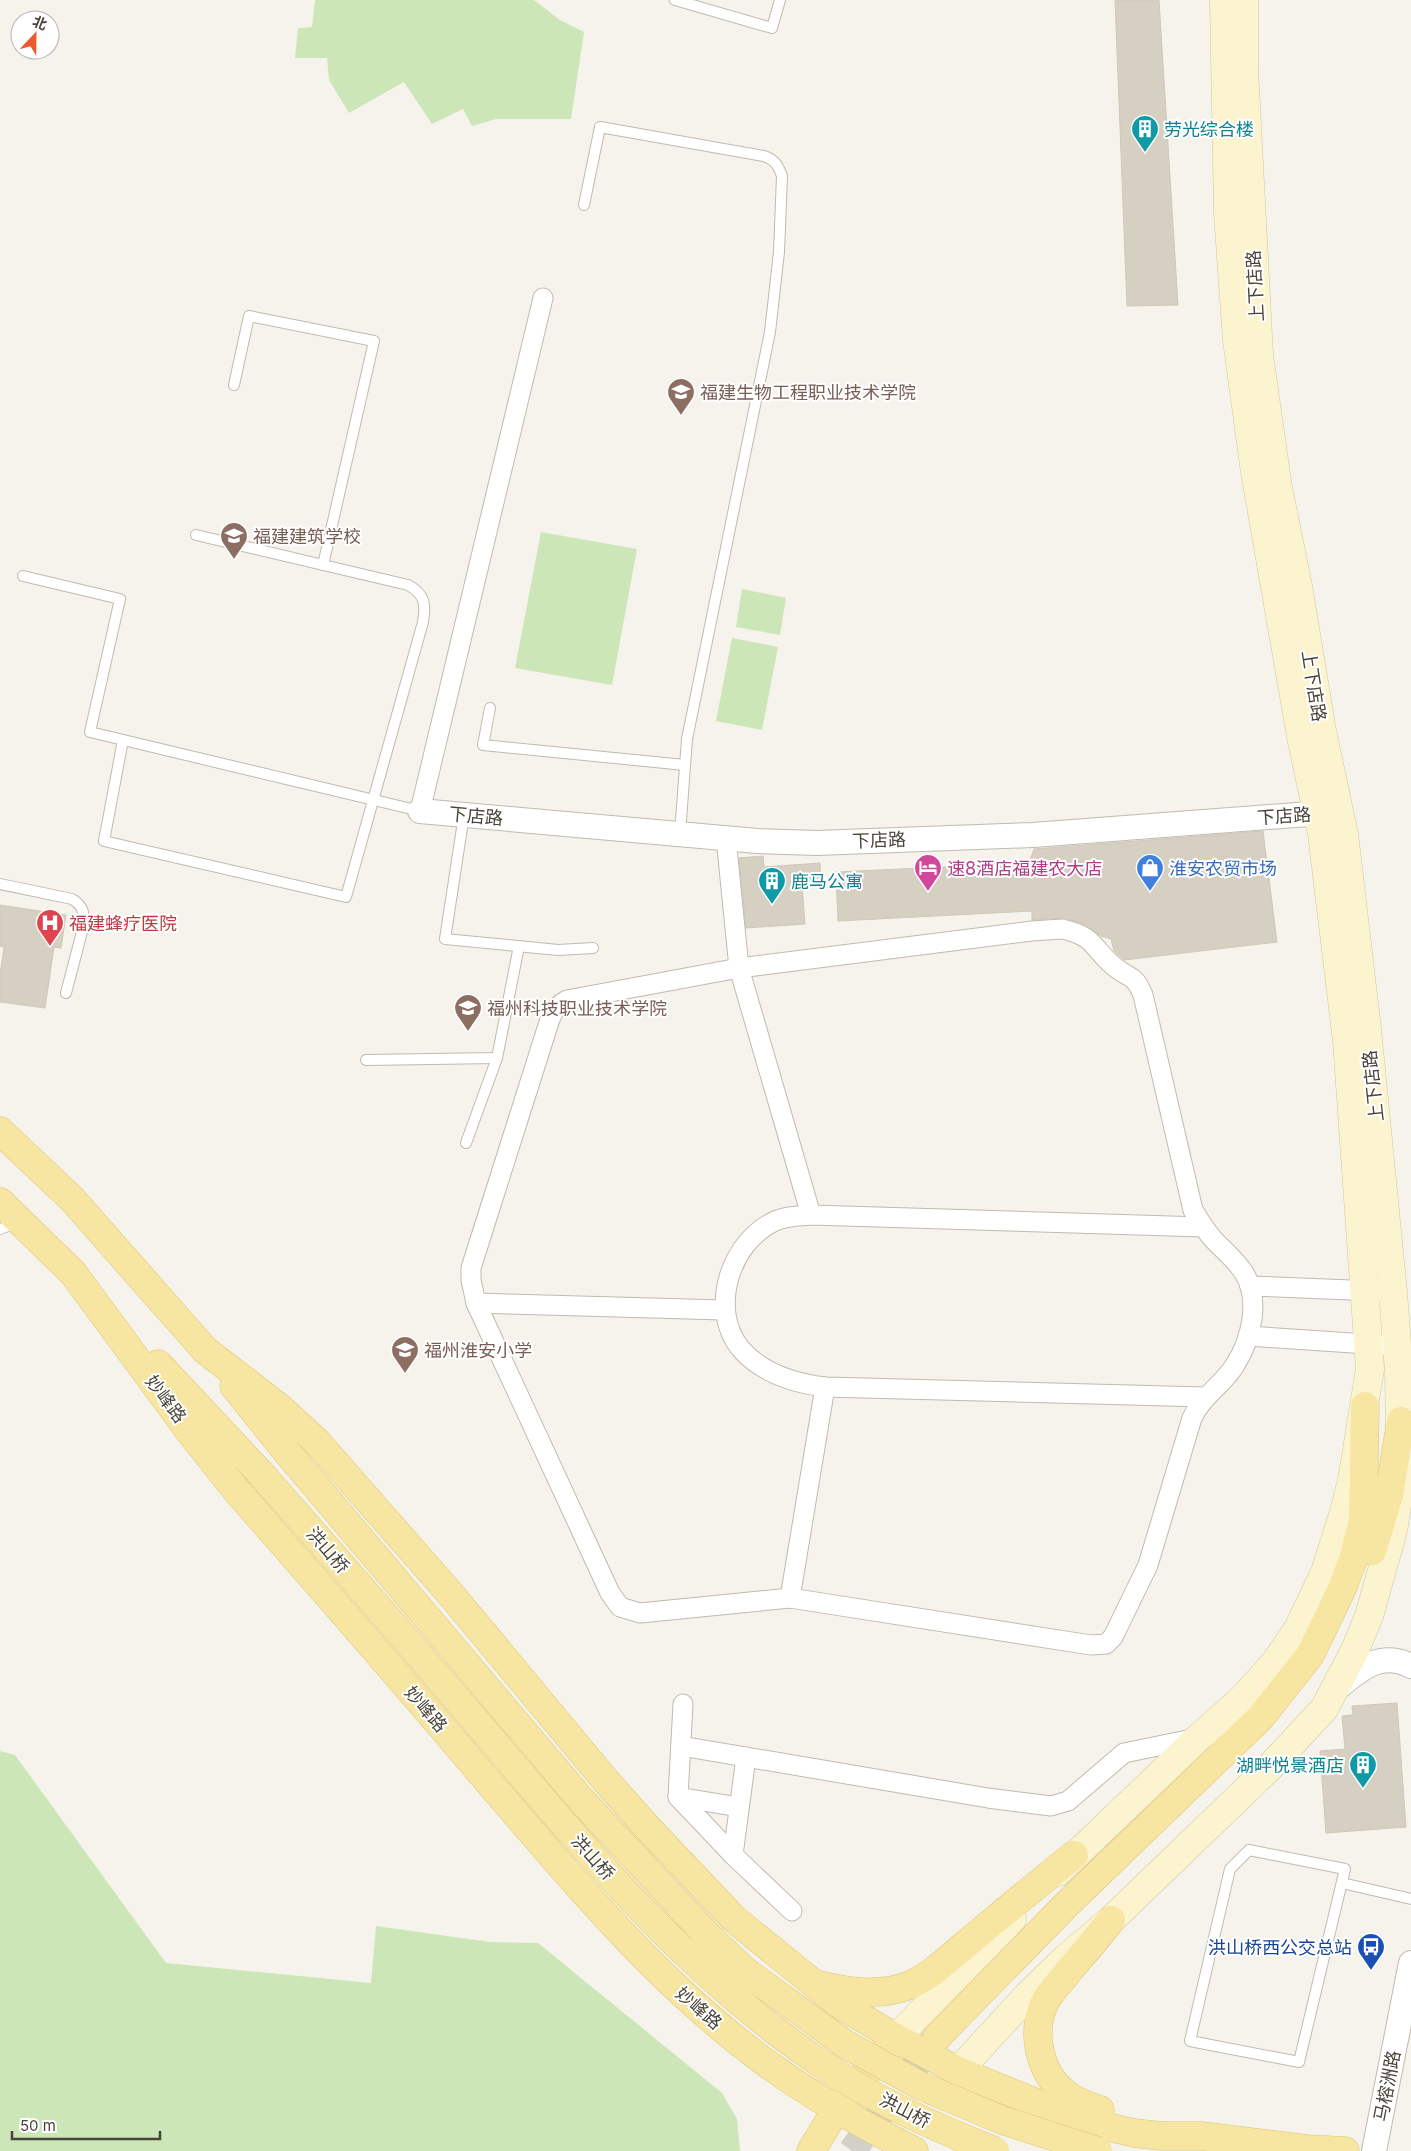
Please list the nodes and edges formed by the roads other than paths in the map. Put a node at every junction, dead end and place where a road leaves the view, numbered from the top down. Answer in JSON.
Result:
{"nodes":[{"id":1,"x":675,"y":0,"type":"edge"},
{"id":2,"x":780,"y":0,"type":"edge"},
{"id":3,"x":1224,"y":0,"type":"edge"},
{"id":4,"x":1244,"y":0,"type":"edge"},
{"id":5,"x":584,"y":205,"type":"dead end"},
{"id":6,"x":542,"y":298,"type":"dead end"},
{"id":7,"x":234,"y":385,"type":"dead end"},
{"id":8,"x":196,"y":535,"type":"dead end"},
{"id":9,"x":323,"y":565,"type":"junction"},
{"id":10,"x":23,"y":576,"type":"dead end"},
{"id":11,"x":490,"y":708,"type":"dead end"},
{"id":12,"x":123,"y":740,"type":"junction"},
{"id":13,"x":685,"y":765,"type":"junction"},
{"id":14,"x":374,"y":802,"type":"junction"},
{"id":15,"x":420,"y":811,"type":"junction"},
{"id":16,"x":1329,"y":812,"type":"junction"},
{"id":17,"x":464,"y":815,"type":"junction"},
{"id":18,"x":680,"y":834,"type":"junction"},
{"id":19,"x":726,"y":838,"type":"junction"},
{"id":20,"x":0,"y":884,"type":"edge"},
{"id":21,"x":519,"y":946,"type":"junction"},
{"id":22,"x":593,"y":948,"type":"dead end"},
{"id":23,"x":739,"y":968,"type":"junction"},
{"id":24,"x":66,"y":993,"type":"dead end"},
{"id":25,"x":497,"y":1058,"type":"junction"},
{"id":26,"x":366,"y":1060,"type":"dead end"},
{"id":27,"x":0,"y":1132,"type":"edge"},
{"id":28,"x":466,"y":1143,"type":"dead end"},
{"id":29,"x":0,"y":1202,"type":"edge"},
{"id":30,"x":811,"y":1215,"type":"junction"},
{"id":31,"x":10,"y":1225,"type":"edge"},
{"id":32,"x":1203,"y":1227,"type":"junction"},
{"id":33,"x":73,"y":1273,"type":"junction"},
{"id":34,"x":1250,"y":1286,"type":"junction"},
{"id":35,"x":1366,"y":1291,"type":"junction"},
{"id":36,"x":1393,"y":1292,"type":"junction"},
{"id":37,"x":476,"y":1303,"type":"junction"},
{"id":38,"x":724,"y":1310,"type":"junction"},
{"id":39,"x":1248,"y":1336,"type":"junction"},
{"id":40,"x":205,"y":1350,"type":"junction"},
{"id":41,"x":1370,"y":1356,"type":"junction"},
{"id":42,"x":1398,"y":1358,"type":"junction"},
{"id":43,"x":825,"y":1387,"type":"junction"},
{"id":44,"x":1205,"y":1397,"type":"junction"},
{"id":45,"x":1364,"y":1406,"type":"junction"},
{"id":46,"x":1401,"y":1421,"type":"junction"},
{"id":47,"x":1411,"y":1484,"type":"edge"},
{"id":48,"x":790,"y":1598,"type":"junction"},
{"id":49,"x":1411,"y":1666,"type":"edge"},
{"id":50,"x":1336,"y":1689,"type":"junction"},
{"id":51,"x":683,"y":1704,"type":"dead end"},
{"id":52,"x":1198,"y":1738,"type":"junction"},
{"id":53,"x":681,"y":1746,"type":"junction"},
{"id":54,"x":746,"y":1756,"type":"junction"},
{"id":55,"x":678,"y":1797,"type":"junction"},
{"id":56,"x":739,"y":1806,"type":"junction"},
{"id":57,"x":733,"y":1855,"type":"junction"},
{"id":58,"x":1074,"y":1855,"type":"junction"},
{"id":59,"x":1342,"y":1883,"type":"junction"},
{"id":60,"x":1411,"y":1899,"type":"edge"},
{"id":61,"x":792,"y":1911,"type":"dead end"},
{"id":62,"x":1111,"y":1920,"type":"junction"},
{"id":63,"x":1411,"y":1962,"type":"edge"},
{"id":64,"x":813,"y":1984,"type":"junction"},
{"id":65,"x":896,"y":2038,"type":"junction"},
{"id":66,"x":958,"y":2071,"type":"junction"},
{"id":67,"x":837,"y":2108,"type":"junction"},
{"id":68,"x":1201,"y":2136,"type":"junction"},
{"id":69,"x":899,"y":2148,"type":"edge"},
{"id":70,"x":810,"y":2151,"type":"edge"},
{"id":71,"x":995,"y":2151,"type":"edge"},
{"id":72,"x":1098,"y":2151,"type":"edge"},
{"id":73,"x":1344,"y":2151,"type":"edge"},
{"id":74,"x":1374,"y":2151,"type":"edge"}],
"edges":[{"from":1,"to":2,"type":"lane"},
{"from":3,"to":16,"type":"main road","name":"上下店路"},
{"from":4,"to":16,"type":"main road","name":"上下店路"},
{"from":5,"to":13,"type":"lane"},
{"from":6,"to":15,"type":"street"},
{"from":7,"to":9,"type":"lane"},
{"from":8,"to":9,"type":"lane"},
{"from":9,"to":14,"type":"lane"},
{"from":10,"to":12,"type":"lane"},
{"from":11,"to":13,"type":"lane"},
{"from":12,"to":14,"type":"lane"},
{"from":12,"to":14,"type":"lane"},
{"from":13,"to":18,"type":"lane"},
{"from":14,"to":15,"type":"lane"},
{"from":15,"to":17,"type":"street","name":"下店路"},
{"from":16,"to":19,"type":"street","name":"下店路"},
{"from":16,"to":35,"type":"main road","name":"上下店路"},
{"from":16,"to":36,"type":"main road","name":"上下店路"},
{"from":17,"to":18,"type":"street","name":"下店路"},
{"from":17,"to":21,"type":"lane"},
{"from":18,"to":19,"type":"street","name":"下店路"},
{"from":19,"to":23,"type":"street"},
{"from":20,"to":24,"type":"lane"},
{"from":21,"to":22,"type":"lane"},
{"from":21,"to":25,"type":"lane"},
{"from":23,"to":30,"type":"street"},
{"from":23,"to":32,"type":"street"},
{"from":23,"to":37,"type":"street"},
{"from":25,"to":26,"type":"lane"},
{"from":25,"to":28,"type":"lane"},
{"from":27,"to":40,"type":"main road"},
{"from":29,"to":31,"type":"main road","name":"妙峰路"},
{"from":30,"to":32,"type":"street"},
{"from":30,"to":38,"type":"street"},
{"from":31,"to":33,"type":"main road","name":"妙峰路"},
{"from":32,"to":34,"type":"street"},
{"from":33,"to":67,"type":"main road","name":"妙峰路"},
{"from":33,"to":71,"type":"main road","name":"洪山桥","bridge":true},
{"from":34,"to":35,"type":"street"},
{"from":34,"to":39,"type":"street"},
{"from":35,"to":36,"type":"street"},
{"from":35,"to":41,"type":"main road","name":"上下店路"},
{"from":36,"to":42,"type":"main road","name":"上下店路"},
{"from":37,"to":38,"type":"street"},
{"from":37,"to":48,"type":"street"},
{"from":38,"to":43,"type":"street"},
{"from":39,"to":41,"type":"street"},
{"from":39,"to":44,"type":"street"},
{"from":40,"to":64,"type":"main road"},
{"from":40,"to":72,"type":"main road","bridge":true},
{"from":41,"to":42,"type":"street"},
{"from":41,"to":45,"type":"main road","name":"上下店路"},
{"from":42,"to":46,"type":"main road","name":"上下店路"},
{"from":43,"to":44,"type":"street"},
{"from":43,"to":48,"type":"street"},
{"from":44,"to":48,"type":"street"},
{"from":45,"to":46,"type":"main road"},
{"from":45,"to":52,"type":"main road","name":"上下店路"},
{"from":46,"to":47,"type":"main road"},
{"from":46,"to":50,"type":"main road"},
{"from":49,"to":50,"type":"street"},
{"from":50,"to":62,"type":"main road"},
{"from":51,"to":53,"type":"street"},
{"from":52,"to":54,"type":"street"},
{"from":52,"to":58,"type":"main road","name":"上下店路"},
{"from":53,"to":54,"type":"street"},
{"from":53,"to":55,"type":"street"},
{"from":54,"to":56,"type":"street"},
{"from":55,"to":56,"type":"street"},
{"from":55,"to":57,"type":"street"},
{"from":56,"to":57,"type":"street"},
{"from":57,"to":61,"type":"street"},
{"from":58,"to":64,"type":"main road"},
{"from":58,"to":65,"type":"main road","name":"上下店路"},
{"from":59,"to":59,"type":"lane"},
{"from":59,"to":60,"type":"lane"},
{"from":62,"to":66,"type":"main road"},
{"from":62,"to":68,"type":"main road"},
{"from":63,"to":74,"type":"street","name":"马榕洲路"},
{"from":64,"to":65,"type":"main road"},
{"from":65,"to":66,"type":"main road"},
{"from":65,"to":67,"type":"main road"},
{"from":66,"to":68,"type":"main road"},
{"from":66,"to":69,"type":"main road"},
{"from":67,"to":69,"type":"main road","name":"妙峰路"},
{"from":67,"to":70,"type":"main road"},
{"from":68,"to":73,"type":"main road"}]}
